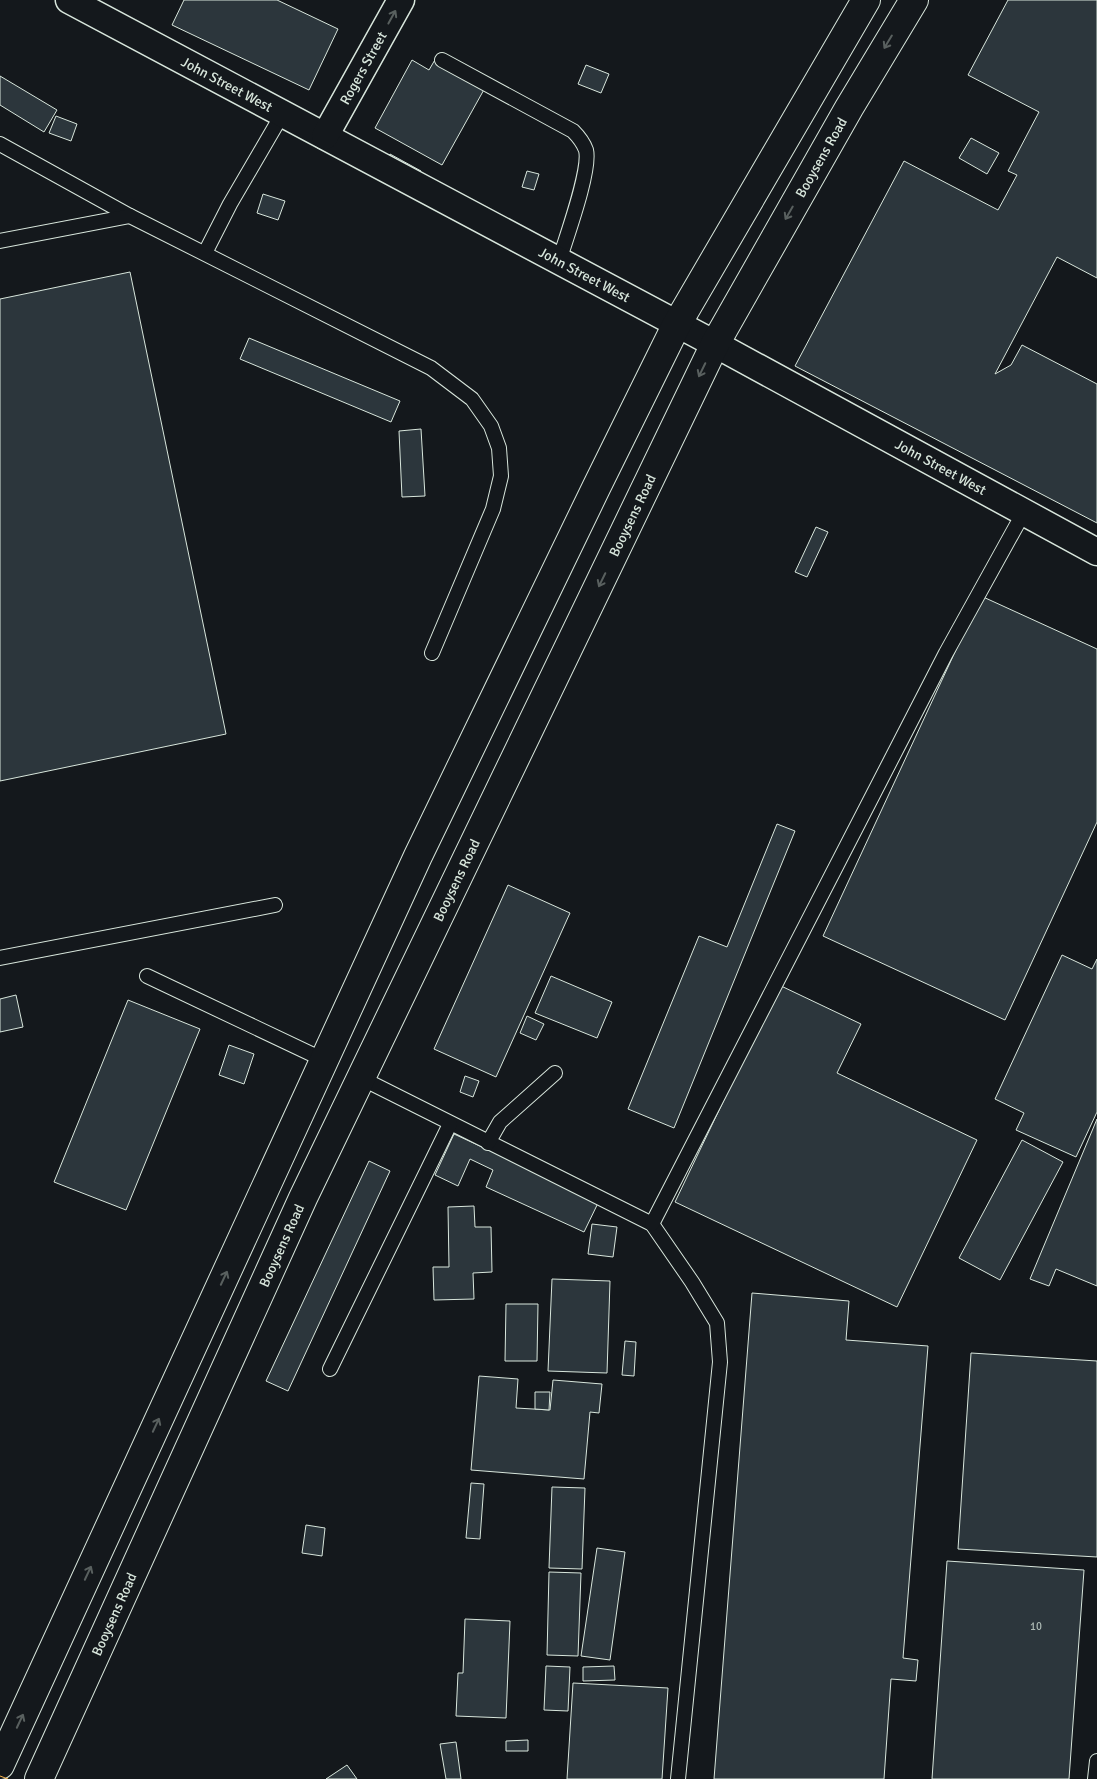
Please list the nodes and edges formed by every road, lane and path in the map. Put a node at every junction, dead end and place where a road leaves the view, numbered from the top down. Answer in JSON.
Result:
{"nodes":[{"id":1,"x":69,"y":0,"type":"edge"},
{"id":2,"x":401,"y":0,"type":"edge"},
{"id":3,"x":866,"y":0,"type":"edge"},
{"id":4,"x":914,"y":0,"type":"edge"},
{"id":5,"x":442,"y":60,"type":"dead end"},
{"id":6,"x":283,"y":114,"type":"junction"},
{"id":7,"x":325,"y":136,"type":"junction"},
{"id":8,"x":0,"y":144,"type":"edge"},
{"id":9,"x":130,"y":216,"type":"junction"},
{"id":10,"x":0,"y":241,"type":"edge"},
{"id":11,"x":205,"y":253,"type":"junction"},
{"id":12,"x":559,"y":261,"type":"junction"},
{"id":13,"x":676,"y":324,"type":"junction"},
{"id":14,"x":715,"y":344,"type":"junction"},
{"id":15,"x":1024,"y":512,"type":"junction"},
{"id":16,"x":1097,"y":552,"type":"edge"},
{"id":17,"x":432,"y":653,"type":"dead end"},
{"id":18,"x":275,"y":905,"type":"dead end"},
{"id":19,"x":0,"y":958,"type":"edge"},
{"id":20,"x":147,"y":976,"type":"dead end"},
{"id":21,"x":324,"y":1060,"type":"junction"},
{"id":22,"x":555,"y":1073,"type":"dead end"},
{"id":23,"x":360,"y":1078,"type":"junction"},
{"id":24,"x":450,"y":1124,"type":"junction"},
{"id":25,"x":488,"y":1143,"type":"junction"},
{"id":26,"x":652,"y":1224,"type":"junction"},
{"id":27,"x":330,"y":1369,"type":"dead end"},
{"id":28,"x":1097,"y":1760,"type":"edge"},
{"id":29,"x":0,"y":1765,"type":"edge"},
{"id":30,"x":39,"y":1779,"type":"edge"},
{"id":31,"x":678,"y":1779,"type":"edge"},
{"id":32,"x":1095,"y":1779,"type":"edge"}],
"edges":[{"from":1,"to":6,"type":"street","name":"John Street West"},
{"from":7,"to":2,"type":"street","name":"Rogers Street","one_way":true},
{"from":3,"to":13,"type":"main road"},
{"from":4,"to":14,"type":"main road","name":"Booysens Road","one_way":true},
{"from":5,"to":12,"type":"lane"},
{"from":6,"to":7,"type":"street","name":"John Street West"},
{"from":6,"to":11,"type":"lane"},
{"from":7,"to":12,"type":"street","name":"John Street West"},
{"from":8,"to":9,"type":"lane"},
{"from":9,"to":10,"type":"lane"},
{"from":9,"to":11,"type":"lane"},
{"from":11,"to":17,"type":"lane"},
{"from":12,"to":13,"type":"street","name":"John Street West"},
{"from":13,"to":14,"type":"street","name":"John Street West"},
{"from":13,"to":21,"type":"main road"},
{"from":14,"to":15,"type":"street","name":"John Street West"},
{"from":14,"to":23,"type":"main road","name":"Booysens Road","one_way":true},
{"from":15,"to":16,"type":"street","name":"John Street West"},
{"from":15,"to":26,"type":"lane"},
{"from":18,"to":19,"type":"lane"},
{"from":20,"to":21,"type":"lane"},
{"from":29,"to":21,"type":"main road","one_way":true},
{"from":22,"to":25,"type":"lane"},
{"from":23,"to":24,"type":"lane"},
{"from":23,"to":30,"type":"main road","name":"Booysens Road"},
{"from":24,"to":25,"type":"lane"},
{"from":24,"to":27,"type":"lane"},
{"from":25,"to":26,"type":"lane"},
{"from":26,"to":31,"type":"lane"},
{"from":28,"to":32,"type":"lane"}]}
